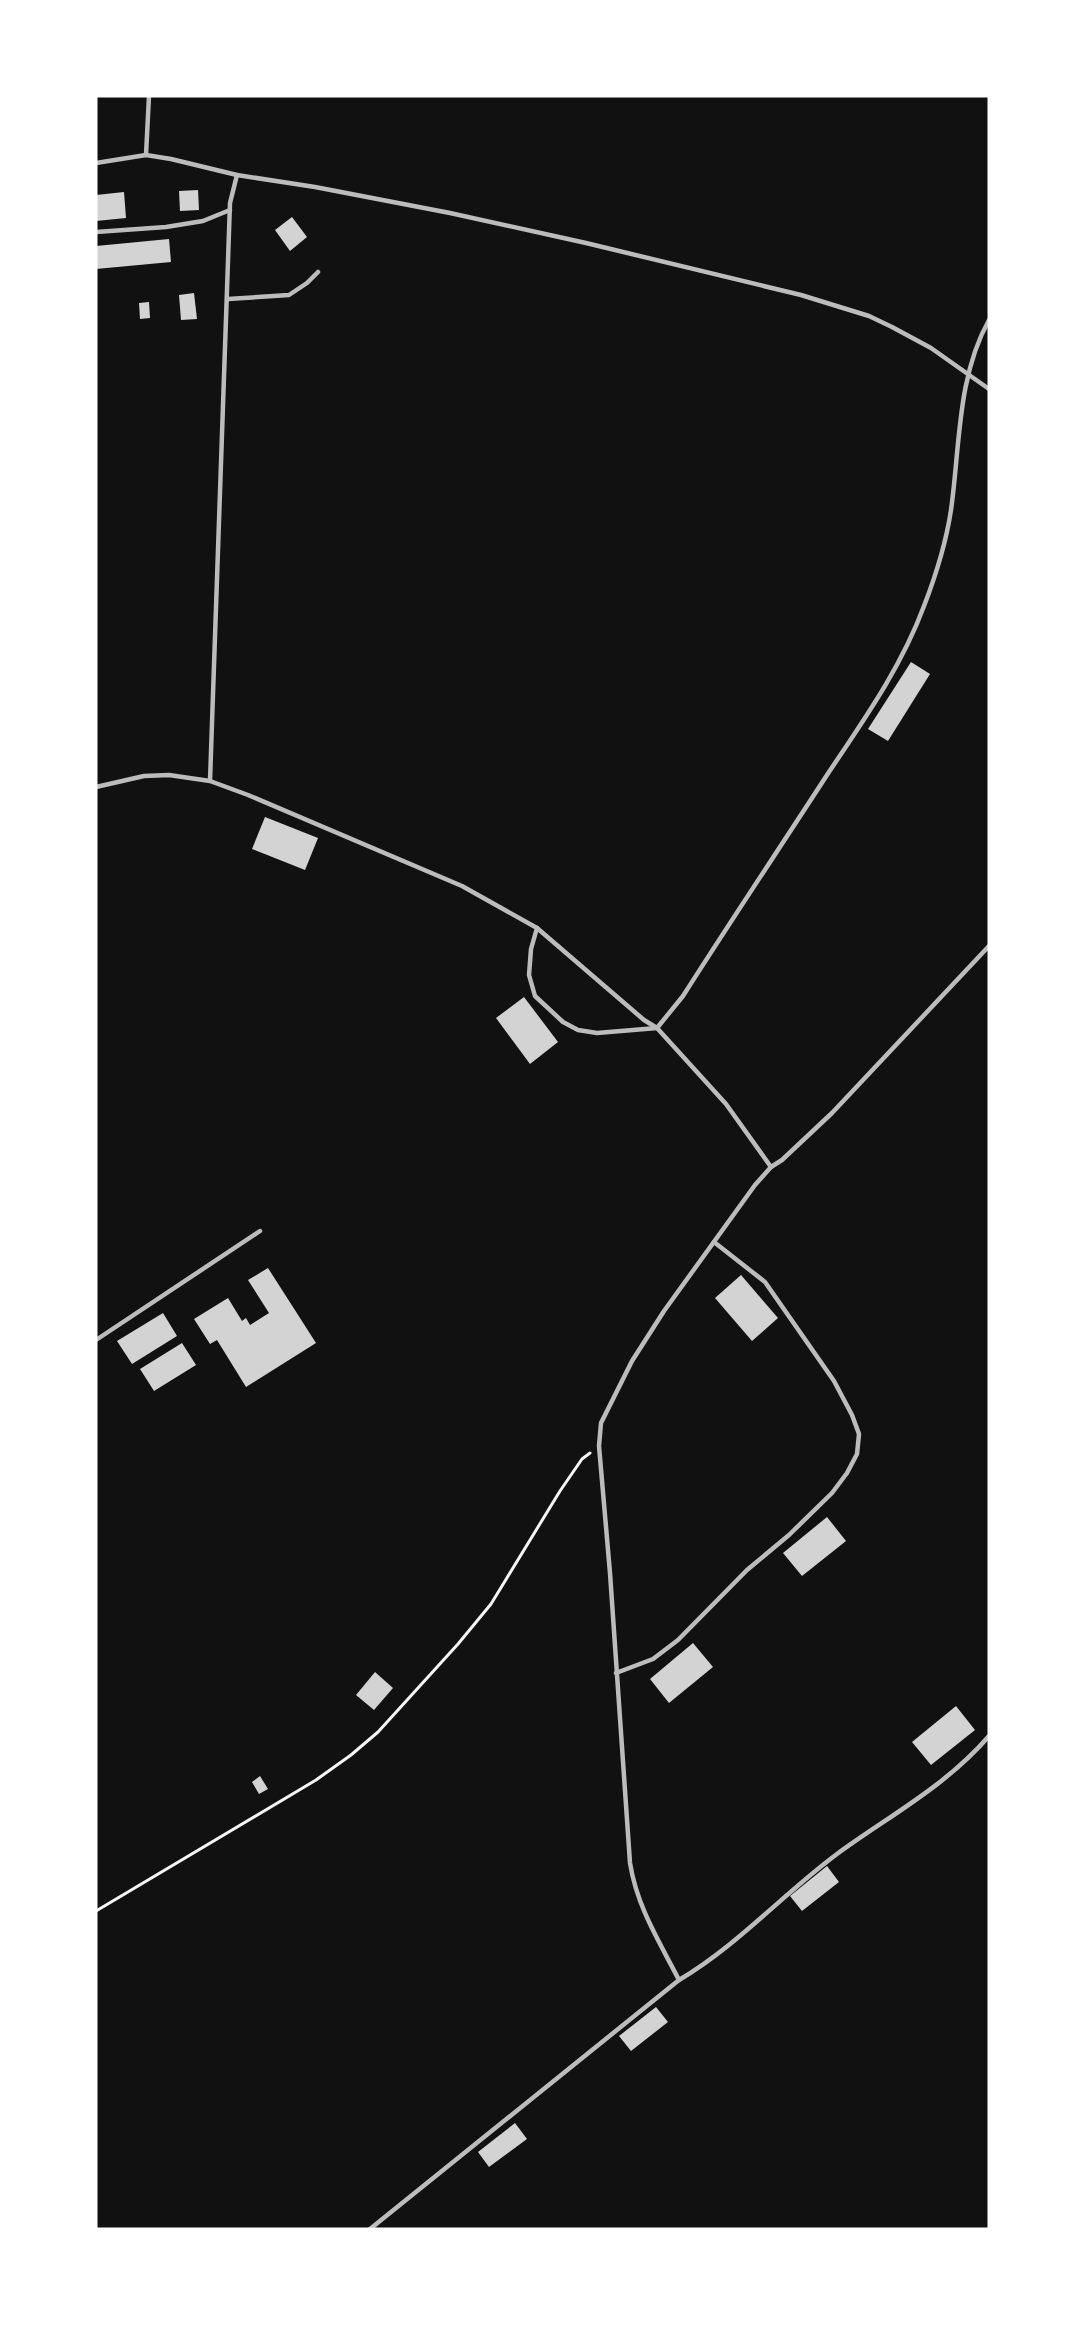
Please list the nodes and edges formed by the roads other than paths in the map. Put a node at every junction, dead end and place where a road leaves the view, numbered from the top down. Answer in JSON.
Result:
{"nodes":[{"id":1,"x":149,"y":96,"type":"edge"},
{"id":2,"x":146,"y":155,"type":"junction"},
{"id":3,"x":96,"y":163,"type":"edge"},
{"id":4,"x":237,"y":175,"type":"junction"},
{"id":5,"x":230,"y":210,"type":"junction"},
{"id":6,"x":96,"y":232,"type":"edge"},
{"id":7,"x":318,"y":272,"type":"dead end"},
{"id":8,"x":228,"y":299,"type":"junction"},
{"id":9,"x":989,"y":320,"type":"edge"},
{"id":10,"x":970,"y":374,"type":"junction"},
{"id":11,"x":989,"y":389,"type":"edge"},
{"id":12,"x":210,"y":781,"type":"junction"},
{"id":13,"x":96,"y":787,"type":"edge"},
{"id":14,"x":537,"y":928,"type":"junction"},
{"id":15,"x":989,"y":946,"type":"edge"},
{"id":16,"x":657,"y":1028,"type":"junction"},
{"id":17,"x":771,"y":1167,"type":"junction"},
{"id":18,"x":260,"y":1231,"type":"dead end"},
{"id":19,"x":714,"y":1242,"type":"junction"},
{"id":20,"x":96,"y":1340,"type":"edge"},
{"id":21,"x":616,"y":1673,"type":"junction"},
{"id":22,"x":989,"y":1736,"type":"edge"},
{"id":23,"x":679,"y":1980,"type":"junction"},
{"id":24,"x":370,"y":2229,"type":"edge"}],
"edges":[{"from":1,"to":2,"type":"lane"},
{"from":2,"to":3,"type":"lane"},
{"from":2,"to":4,"type":"lane"},
{"from":4,"to":5,"type":"lane"},
{"from":4,"to":10,"type":"lane"},
{"from":5,"to":6,"type":"lane"},
{"from":5,"to":8,"type":"lane"},
{"from":7,"to":8,"type":"lane"},
{"from":8,"to":12,"type":"lane"},
{"from":9,"to":10,"type":"lane"},
{"from":10,"to":11,"type":"lane"},
{"from":10,"to":16,"type":"lane"},
{"from":12,"to":13,"type":"lane"},
{"from":12,"to":14,"type":"lane"},
{"from":14,"to":16,"type":"lane"},
{"from":14,"to":16,"type":"lane"},
{"from":15,"to":17,"type":"lane"},
{"from":16,"to":17,"type":"lane"},
{"from":17,"to":19,"type":"lane"},
{"from":18,"to":20,"type":"lane"},
{"from":19,"to":21,"type":"lane"},
{"from":19,"to":21,"type":"lane"},
{"from":21,"to":23,"type":"lane"},
{"from":22,"to":23,"type":"lane"},
{"from":23,"to":24,"type":"lane"}]}
